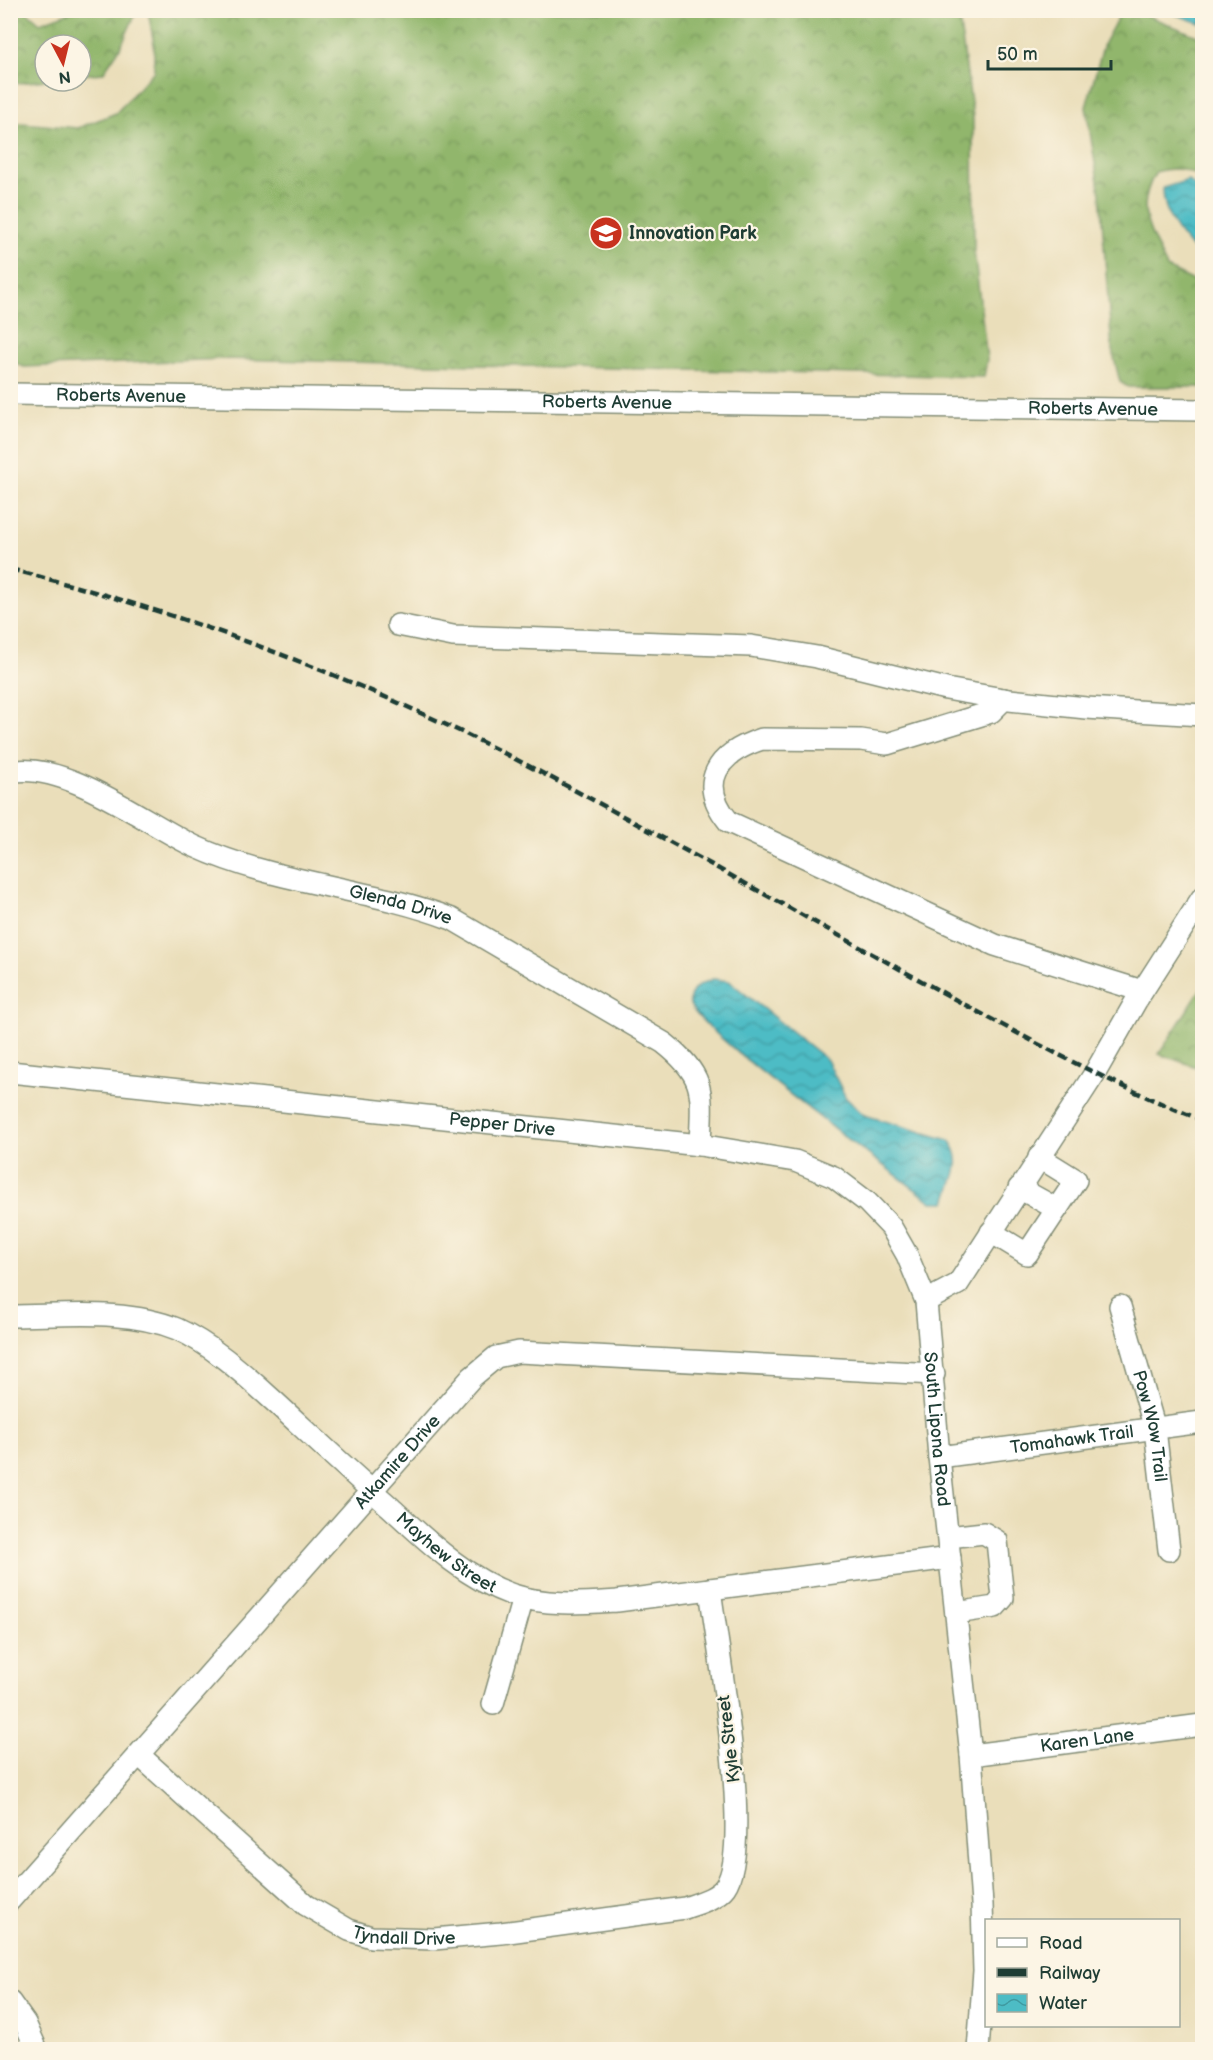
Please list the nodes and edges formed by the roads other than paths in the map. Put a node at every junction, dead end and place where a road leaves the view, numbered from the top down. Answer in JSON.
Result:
{"nodes":[{"id":1,"x":10,"y":394,"type":"edge"},
{"id":2,"x":1203,"y":410,"type":"edge"},
{"id":3,"x":398,"y":625,"type":"dead end"},
{"id":4,"x":1004,"y":699,"type":"junction"},
{"id":5,"x":1203,"y":715,"type":"edge"},
{"id":6,"x":10,"y":772,"type":"edge"},
{"id":7,"x":1203,"y":898,"type":"edge"},
{"id":8,"x":1142,"y":992,"type":"junction"},
{"id":9,"x":10,"y":1072,"type":"edge"},
{"id":10,"x":700,"y":1145,"type":"junction"},
{"id":11,"x":1038,"y":1157,"type":"junction"},
{"id":12,"x":1019,"y":1188,"type":"junction"},
{"id":13,"x":1057,"y":1209,"type":"junction"},
{"id":14,"x":991,"y":1232,"type":"junction"},
{"id":15,"x":926,"y":1301,"type":"junction"},
{"id":16,"x":1120,"y":1306,"type":"dead end"},
{"id":17,"x":10,"y":1316,"type":"edge"},
{"id":18,"x":934,"y":1374,"type":"junction"},
{"id":19,"x":1203,"y":1422,"type":"edge"},
{"id":20,"x":1155,"y":1429,"type":"junction"},
{"id":21,"x":939,"y":1457,"type":"junction"},
{"id":22,"x":373,"y":1492,"type":"junction"},
{"id":23,"x":949,"y":1548,"type":"junction"},
{"id":24,"x":1169,"y":1550,"type":"dead end"},
{"id":25,"x":710,"y":1589,"type":"junction"},
{"id":26,"x":524,"y":1598,"type":"junction"},
{"id":27,"x":956,"y":1613,"type":"junction"},
{"id":28,"x":493,"y":1704,"type":"dead end"},
{"id":29,"x":1203,"y":1725,"type":"edge"},
{"id":30,"x":139,"y":1755,"type":"junction"},
{"id":31,"x":971,"y":1755,"type":"junction"},
{"id":32,"x":725,"y":1887,"type":"joint"},
{"id":33,"x":10,"y":1900,"type":"edge"},
{"id":34,"x":10,"y":2002,"type":"edge"},
{"id":35,"x":37,"y":2049,"type":"edge"},
{"id":36,"x":978,"y":2049,"type":"edge"}],
"edges":[{"from":1,"to":2,"type":"street","name":"Roberts Avenue"},
{"from":3,"to":4,"type":"street"},
{"from":4,"to":5,"type":"street"},
{"from":4,"to":8,"type":"street"},
{"from":6,"to":10,"type":"street","name":"Glenda Drive"},
{"from":7,"to":8,"type":"street"},
{"from":8,"to":11,"type":"street"},
{"from":9,"to":10,"type":"street","name":"Pepper Drive"},
{"from":10,"to":15,"type":"street","name":"Pepper Drive"},
{"from":11,"to":12,"type":"street"},
{"from":11,"to":13,"type":"street"},
{"from":12,"to":13,"type":"street"},
{"from":12,"to":14,"type":"street"},
{"from":13,"to":14,"type":"street"},
{"from":14,"to":15,"type":"street"},
{"from":15,"to":18,"type":"street","name":"South Lipona Road"},
{"from":16,"to":20,"type":"street","name":"Pow Wow Trail"},
{"from":17,"to":22,"type":"street","name":"Mayhew Street"},
{"from":18,"to":21,"type":"street","name":"South Lipona Road"},
{"from":18,"to":22,"type":"street","name":"Atkamire Drive"},
{"from":19,"to":20,"type":"street","name":"Tomahawk Trail"},
{"from":20,"to":21,"type":"street","name":"Tomahawk Trail"},
{"from":20,"to":24,"type":"street","name":"Pow Wow Trail"},
{"from":21,"to":23,"type":"street","name":"South Lipona Road"},
{"from":22,"to":26,"type":"street","name":"Mayhew Street"},
{"from":22,"to":30,"type":"street","name":"Atkamire Drive"},
{"from":23,"to":25,"type":"street","name":"Mayhew Street"},
{"from":23,"to":27,"type":"street","name":"South Lipona Road"},
{"from":23,"to":27,"type":"street","name":"Mayhew Street"},
{"from":25,"to":26,"type":"street","name":"Mayhew Street"},
{"from":25,"to":32,"type":"street","name":"Kyle Street"},
{"from":26,"to":28,"type":"street"},
{"from":27,"to":31,"type":"street","name":"South Lipona Road"},
{"from":29,"to":31,"type":"street","name":"Karen Lane"},
{"from":30,"to":32,"type":"street","name":"Tyndall Drive"},
{"from":30,"to":33,"type":"street","name":"Atkamire Drive"},
{"from":31,"to":36,"type":"street","name":"South Lipona Road"},
{"from":34,"to":35,"type":"street"}]}
